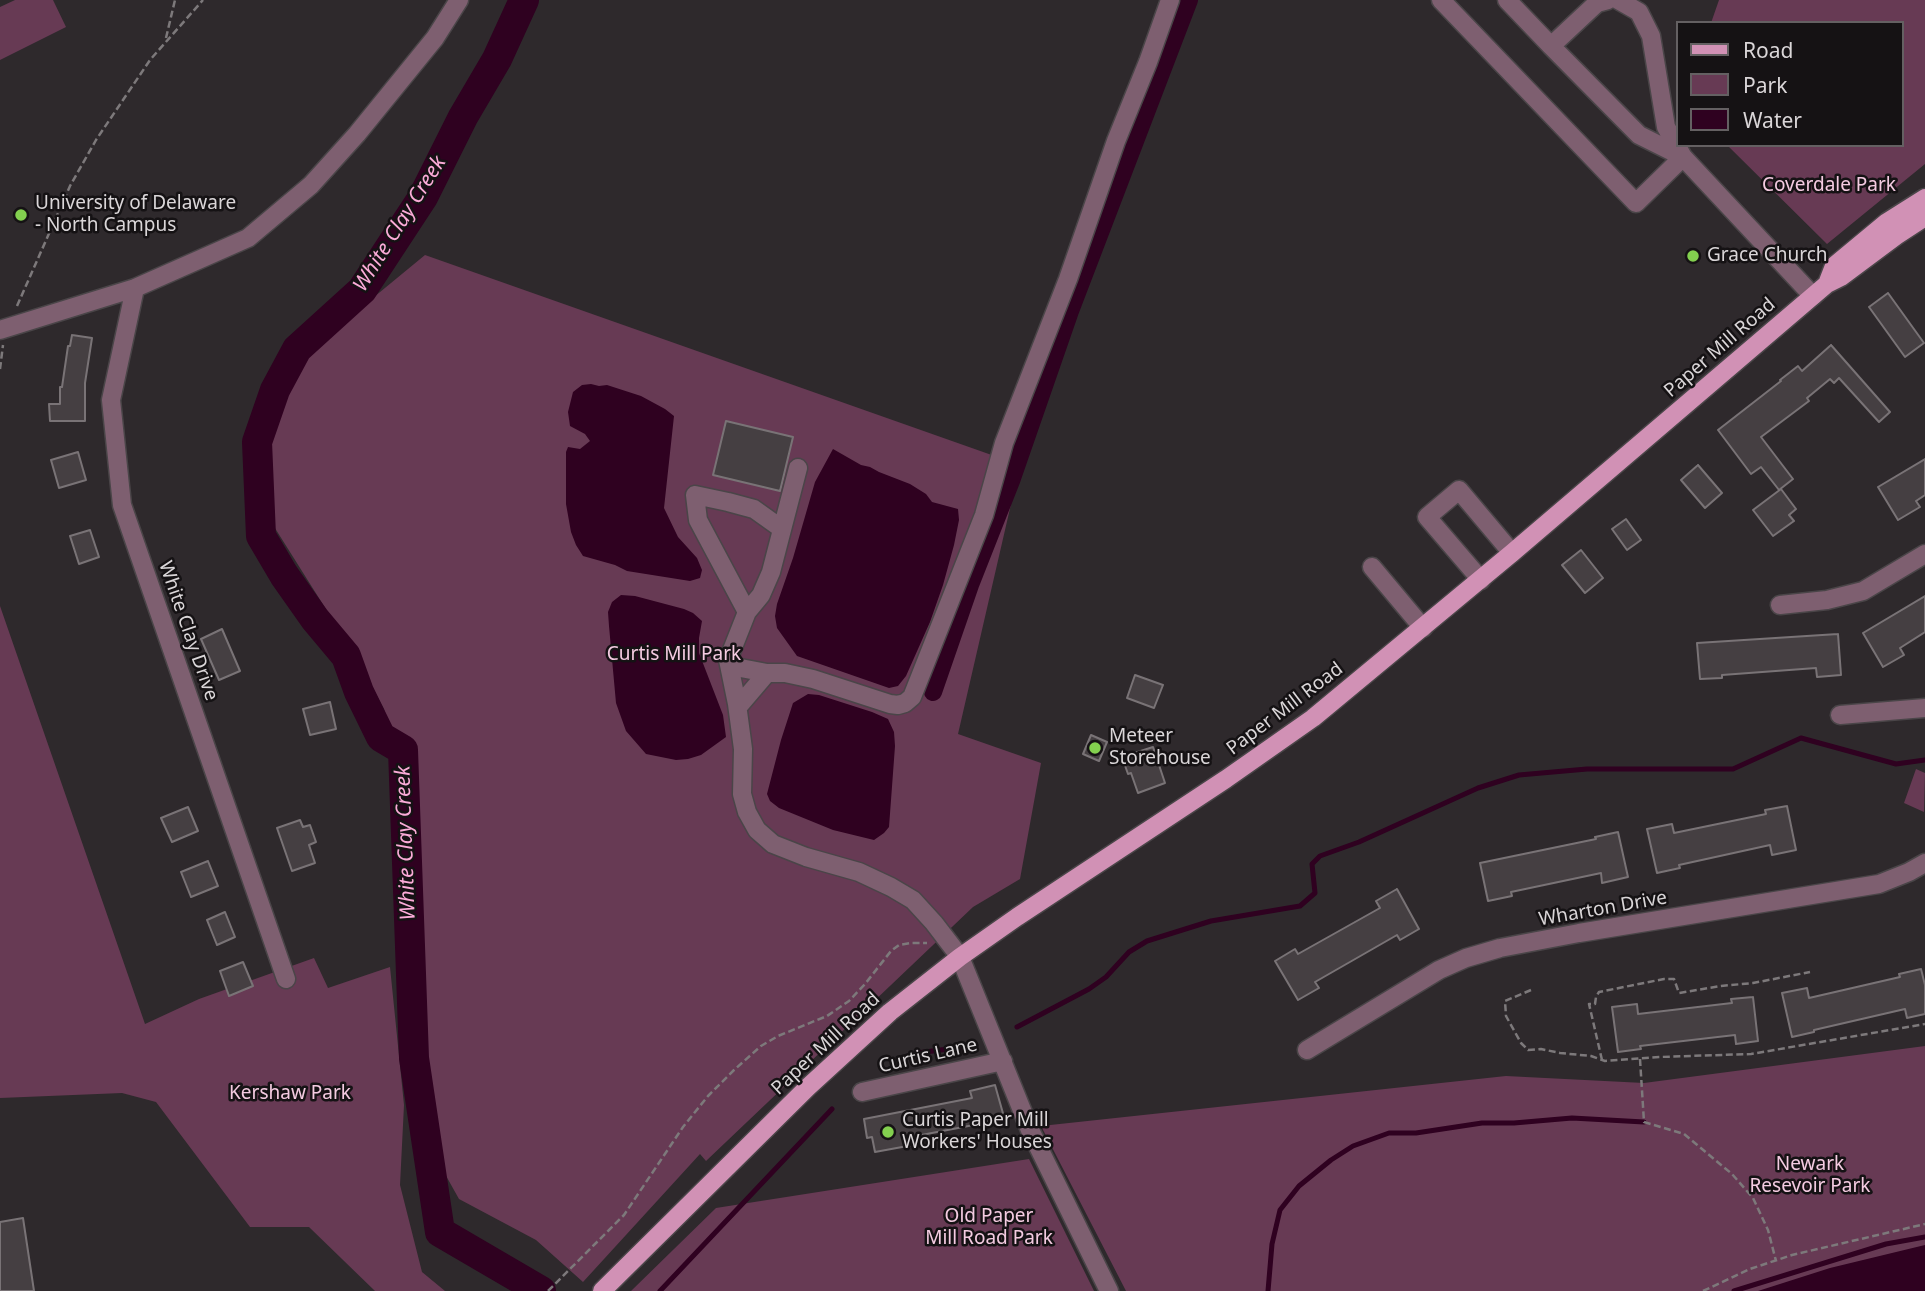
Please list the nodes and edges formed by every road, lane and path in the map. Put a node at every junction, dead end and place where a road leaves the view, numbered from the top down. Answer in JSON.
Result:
{"nodes":[{"id":1,"x":175,"y":0,"type":"edge"},
{"id":2,"x":203,"y":0,"type":"edge"},
{"id":3,"x":459,"y":0,"type":"edge"},
{"id":4,"x":1170,"y":0,"type":"edge"},
{"id":5,"x":1441,"y":0,"type":"edge"},
{"id":6,"x":1507,"y":0,"type":"edge"},
{"id":7,"x":1608,"y":0,"type":"edge"},
{"id":8,"x":1618,"y":0,"type":"edge"},
{"id":9,"x":166,"y":40,"type":"junction"},
{"id":10,"x":1551,"y":46,"type":"junction"},
{"id":11,"x":1676,"y":145,"type":"edge"},
{"id":12,"x":1677,"y":147,"type":"edge"},
{"id":13,"x":1683,"y":157,"type":"junction"},
{"id":14,"x":1925,"y":198,"type":"edge"},
{"id":15,"x":1925,"y":217,"type":"edge"},
{"id":16,"x":1925,"y":228,"type":"edge"},
{"id":17,"x":1896,"y":236,"type":"junction"},
{"id":18,"x":135,"y":288,"type":"junction"},
{"id":19,"x":1820,"y":290,"type":"junction"},
{"id":20,"x":3,"y":329,"type":"edge"},
{"id":21,"x":0,"y":369,"type":"edge"},
{"id":22,"x":797,"y":468,"type":"dead end"},
{"id":23,"x":782,"y":529,"type":"junction"},
{"id":24,"x":1512,"y":553,"type":"junction"},
{"id":25,"x":1925,"y":554,"type":"edge"},
{"id":26,"x":1372,"y":567,"type":"dead end"},
{"id":27,"x":1481,"y":580,"type":"junction"},
{"id":28,"x":1780,"y":604,"type":"dead end"},
{"id":29,"x":747,"y":612,"type":"junction"},
{"id":30,"x":1423,"y":628,"type":"junction"},
{"id":31,"x":730,"y":666,"type":"junction"},
{"id":32,"x":766,"y":673,"type":"junction"},
{"id":33,"x":738,"y":708,"type":"junction"},
{"id":34,"x":1925,"y":708,"type":"edge"},
{"id":35,"x":1840,"y":715,"type":"dead end"},
{"id":36,"x":1925,"y":863,"type":"edge"},
{"id":37,"x":930,"y":943,"type":"dead end"},
{"id":38,"x":960,"y":957,"type":"junction"},
{"id":39,"x":1811,"y":972,"type":"dead end"},
{"id":40,"x":286,"y":979,"type":"dead end"},
{"id":41,"x":1531,"y":990,"type":"dead end"},
{"id":42,"x":1925,"y":1024,"type":"edge"},
{"id":43,"x":1307,"y":1050,"type":"dead end"},
{"id":44,"x":1640,"y":1059,"type":"junction"},
{"id":45,"x":1003,"y":1060,"type":"junction"},
{"id":46,"x":1602,"y":1060,"type":"junction"},
{"id":47,"x":862,"y":1092,"type":"dead end"},
{"id":48,"x":1925,"y":1224,"type":"edge"},
{"id":49,"x":1776,"y":1261,"type":"junction"},
{"id":50,"x":548,"y":1291,"type":"edge"},
{"id":51,"x":602,"y":1291,"type":"edge"},
{"id":52,"x":1109,"y":1291,"type":"edge"},
{"id":53,"x":1703,"y":1291,"type":"edge"}],
"edges":[{"from":1,"to":9,"type":"path"},
{"from":2,"to":9,"type":"path"},
{"from":3,"to":18,"type":"street"},
{"from":4,"to":32,"type":"street"},
{"from":5,"to":13,"type":"street"},
{"from":6,"to":10,"type":"street"},
{"from":7,"to":10,"type":"street"},
{"from":8,"to":11,"type":"street"},
{"from":9,"to":20,"type":"path"},
{"from":10,"to":13,"type":"street"},
{"from":12,"to":13,"type":"street"},
{"from":13,"to":19,"type":"street"},
{"from":14,"to":19,"type":"main road","name":"Paper Mill Road"},
{"from":15,"to":17,"type":"main road","name":"Paper Mill Road"},
{"from":16,"to":17,"type":"main road"},
{"from":17,"to":19,"type":"main road","name":"Paper Mill Road"},
{"from":18,"to":20,"type":"street"},
{"from":18,"to":40,"type":"street","name":"White Clay Drive"},
{"from":19,"to":24,"type":"main road","name":"Paper Mill Road"},
{"from":20,"to":21,"type":"path"},
{"from":22,"to":23,"type":"street"},
{"from":23,"to":29,"type":"street"},
{"from":23,"to":29,"type":"street"},
{"from":24,"to":27,"type":"main road","name":"Paper Mill Road"},
{"from":24,"to":27,"type":"street"},
{"from":25,"to":28,"type":"street"},
{"from":26,"to":30,"type":"street"},
{"from":27,"to":30,"type":"main road","name":"Paper Mill Road"},
{"from":29,"to":31,"type":"street"},
{"from":30,"to":38,"type":"main road","name":"Paper Mill Road"},
{"from":31,"to":32,"type":"street"},
{"from":31,"to":33,"type":"street"},
{"from":32,"to":33,"type":"street"},
{"from":33,"to":38,"type":"street"},
{"from":34,"to":35,"type":"street"},
{"from":36,"to":43,"type":"street","name":"Wharton Drive"},
{"from":37,"to":50,"type":"path"},
{"from":38,"to":45,"type":"street"},
{"from":38,"to":51,"type":"main road","name":"Paper Mill Road"},
{"from":39,"to":46,"type":"path"},
{"from":41,"to":46,"type":"path"},
{"from":42,"to":44,"type":"path"},
{"from":44,"to":46,"type":"path"},
{"from":44,"to":49,"type":"path"},
{"from":45,"to":47,"type":"street","name":"Curtis Lane"},
{"from":45,"to":52,"type":"street"},
{"from":48,"to":49,"type":"path"},
{"from":49,"to":53,"type":"path"}]}
